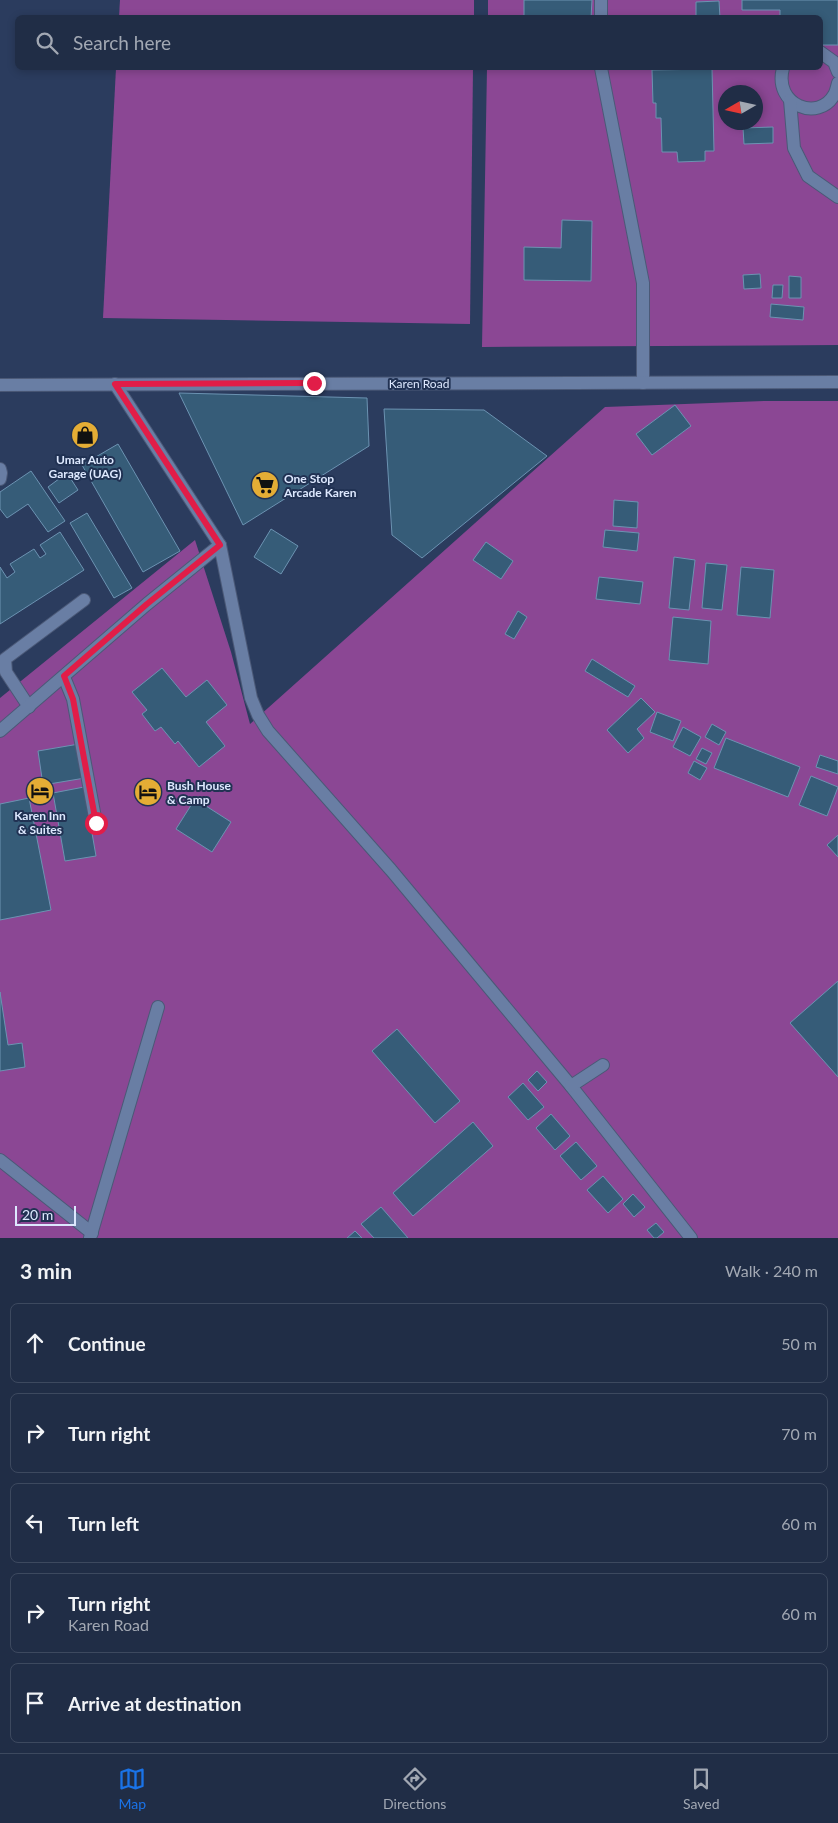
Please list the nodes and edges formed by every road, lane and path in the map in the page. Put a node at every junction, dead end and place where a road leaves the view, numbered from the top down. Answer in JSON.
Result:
{"nodes":[{"id":1,"x":601,"y":0,"type":"edge"},
{"id":2,"x":600,"y":15,"type":"edge"},
{"id":3,"x":823,"y":54,"type":"edge"},
{"id":4,"x":601,"y":70,"type":"edge"},
{"id":5,"x":782,"y":70,"type":"edge"},
{"id":6,"x":838,"y":72,"type":"edge"},
{"id":7,"x":838,"y":84,"type":"edge"},
{"id":8,"x":790,"y":100,"type":"junction"},
{"id":9,"x":838,"y":197,"type":"edge"},
{"id":10,"x":838,"y":382,"type":"edge"},
{"id":11,"x":643,"y":383,"type":"junction"},
{"id":12,"x":115,"y":384,"type":"junction"},
{"id":13,"x":0,"y":386,"type":"edge"},
{"id":14,"x":0,"y":469,"type":"edge"},
{"id":15,"x":0,"y":479,"type":"edge"},
{"id":16,"x":220,"y":545,"type":"junction"},
{"id":17,"x":84,"y":600,"type":"dead end"},
{"id":18,"x":64,"y":676,"type":"junction"},
{"id":19,"x":29,"y":707,"type":"junction"},
{"id":20,"x":0,"y":732,"type":"edge"},
{"id":21,"x":96,"y":823,"type":"dead end"},
{"id":22,"x":158,"y":1007,"type":"dead end"},
{"id":23,"x":603,"y":1065,"type":"dead end"},
{"id":24,"x":571,"y":1086,"type":"junction"},
{"id":25,"x":0,"y":1160,"type":"edge"},
{"id":26,"x":91,"y":1236,"type":"edge"},
{"id":27,"x":691,"y":1238,"type":"edge"}],
"edges":[{"from":1,"to":2,"type":"street"},
{"from":3,"to":6,"type":"street"},
{"from":4,"to":11,"type":"street"},
{"from":5,"to":8,"type":"street"},
{"from":7,"to":8,"type":"street"},
{"from":8,"to":9,"type":"street"},
{"from":10,"to":11,"type":"street","name":"Karen Road"},
{"from":11,"to":12,"type":"street","name":"Karen Road"},
{"from":12,"to":13,"type":"street","name":"Karen Road"},
{"from":12,"to":16,"type":"street"},
{"from":14,"to":15,"type":"street"},
{"from":16,"to":18,"type":"street"},
{"from":16,"to":24,"type":"street"},
{"from":17,"to":19,"type":"street"},
{"from":18,"to":19,"type":"street"},
{"from":18,"to":21,"type":"street"},
{"from":19,"to":20,"type":"street"},
{"from":22,"to":26,"type":"street"},
{"from":23,"to":24,"type":"street"},
{"from":24,"to":27,"type":"street"},
{"from":25,"to":26,"type":"street"}]}
